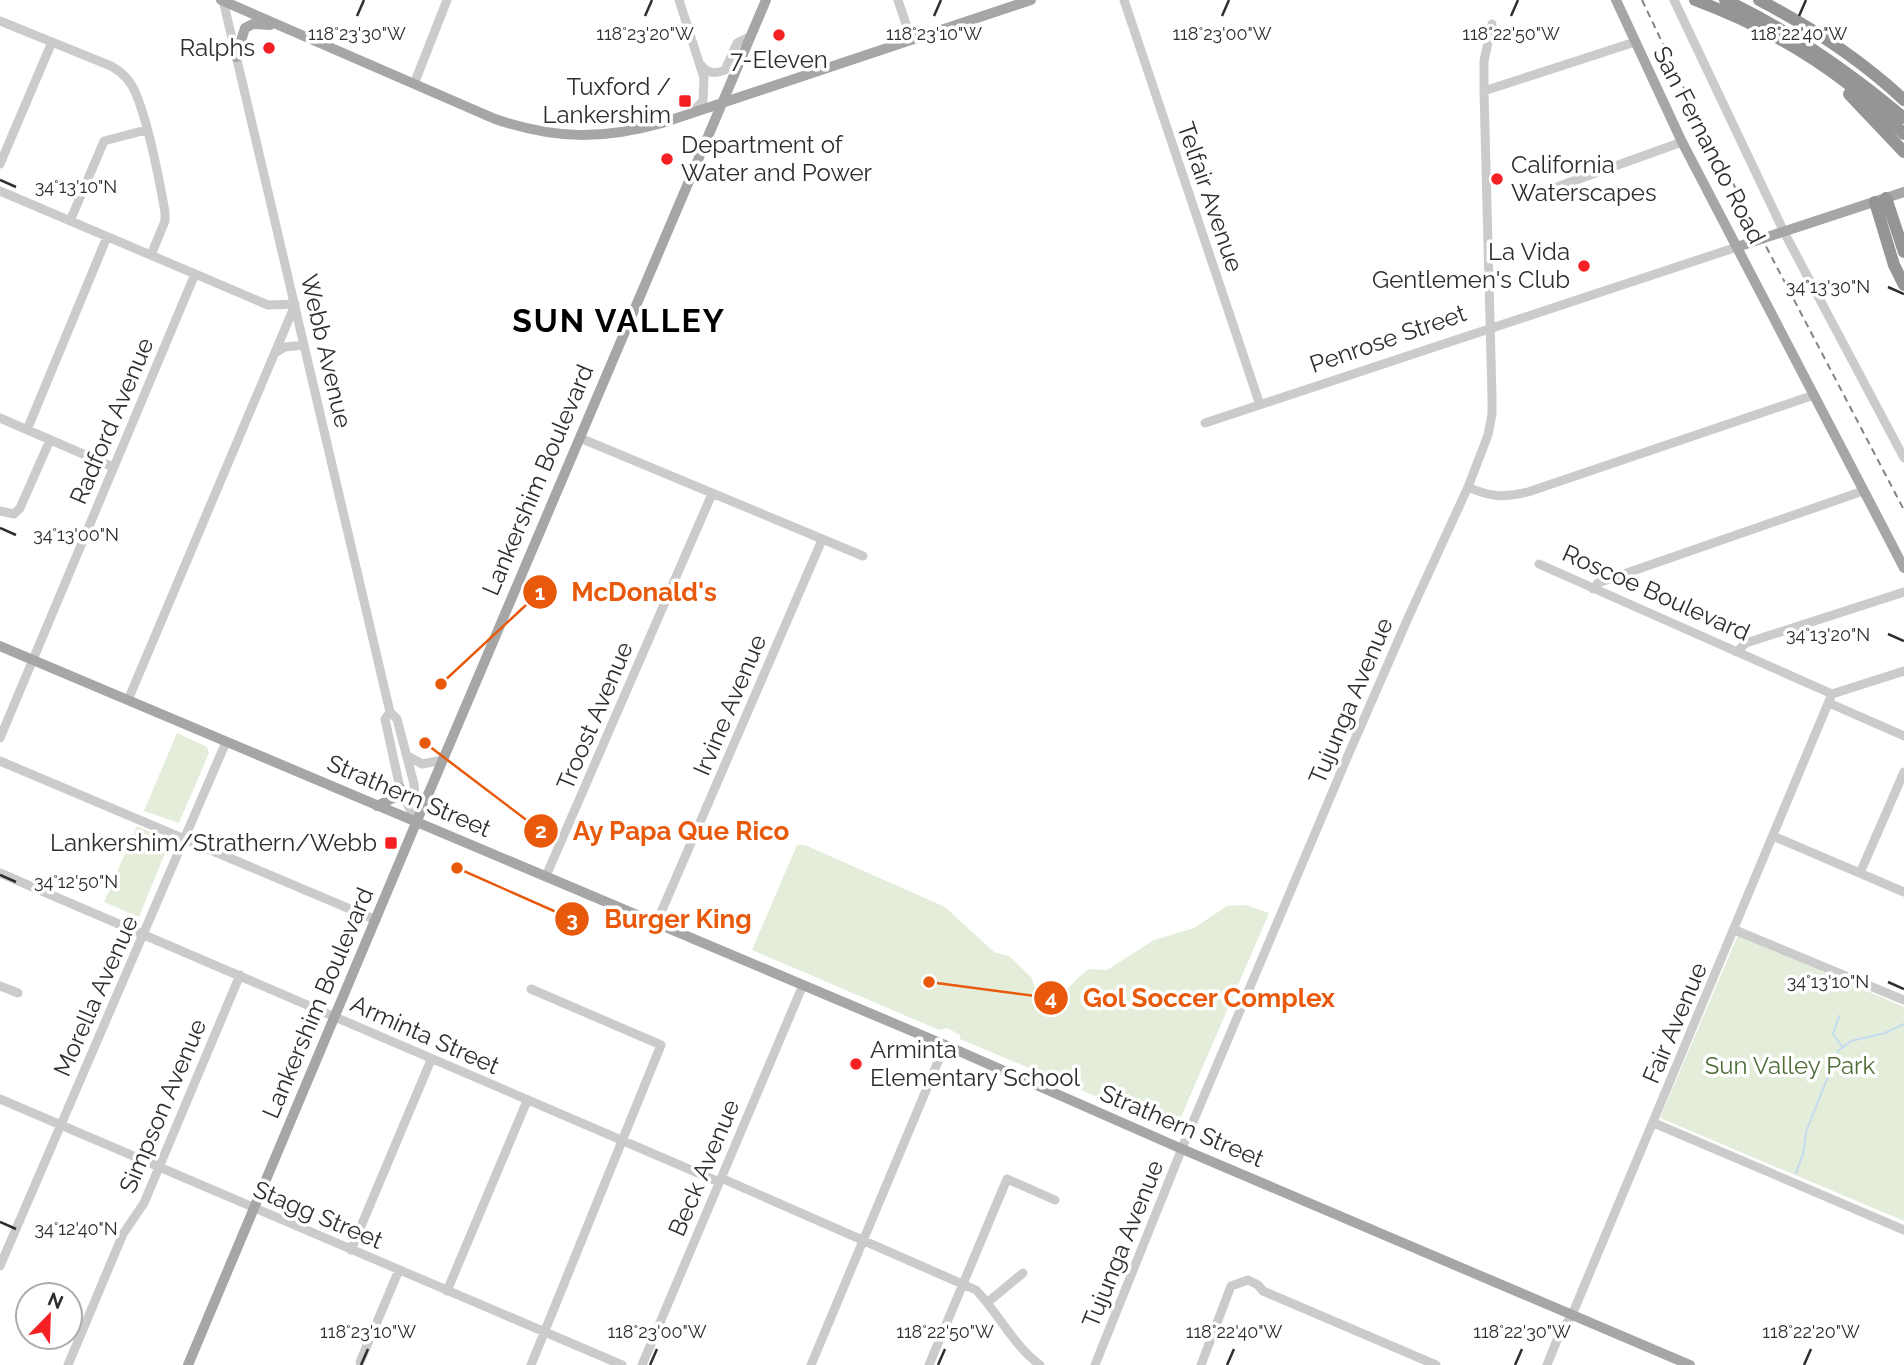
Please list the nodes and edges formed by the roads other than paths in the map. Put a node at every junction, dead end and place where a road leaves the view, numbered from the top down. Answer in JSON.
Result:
{"nodes":[{"id":1,"x":222,"y":0,"type":"edge"},
{"id":2,"x":447,"y":0,"type":"edge"},
{"id":3,"x":680,"y":0,"type":"edge"},
{"id":4,"x":766,"y":0,"type":"edge"},
{"id":5,"x":898,"y":0,"type":"edge"},
{"id":6,"x":1031,"y":0,"type":"edge"},
{"id":7,"x":1124,"y":0,"type":"edge"},
{"id":8,"x":1616,"y":0,"type":"edge"},
{"id":9,"x":1674,"y":0,"type":"edge"},
{"id":10,"x":1725,"y":0,"type":"edge"},
{"id":11,"x":1737,"y":0,"type":"edge"},
{"id":12,"x":1759,"y":0,"type":"edge"},
{"id":13,"x":1016,"y":2,"type":"edge"},
{"id":14,"x":1701,"y":2,"type":"edge"},
{"id":15,"x":0,"y":20,"type":"edge"},
{"id":16,"x":1492,"y":24,"type":"dead end"},
{"id":17,"x":280,"y":26,"type":"junction"},
{"id":18,"x":751,"y":36,"type":"junction"},
{"id":19,"x":911,"y":38,"type":"junction"},
{"id":20,"x":52,"y":42,"type":"junction"},
{"id":21,"x":1635,"y":42,"type":"junction"},
{"id":22,"x":236,"y":57,"type":"junction"},
{"id":23,"x":700,"y":64,"type":"junction"},
{"id":24,"x":1834,"y":75,"type":"junction"},
{"id":25,"x":414,"y":84,"type":"junction"},
{"id":26,"x":1484,"y":91,"type":"junction"},
{"id":27,"x":1904,"y":100,"type":"edge"},
{"id":28,"x":723,"y":101,"type":"junction"},
{"id":29,"x":1904,"y":111,"type":"edge"},
{"id":30,"x":691,"y":113,"type":"junction"},
{"id":31,"x":1904,"y":118,"type":"edge"},
{"id":32,"x":146,"y":130,"type":"junction"},
{"id":33,"x":1904,"y":134,"type":"edge"},
{"id":34,"x":1682,"y":142,"type":"junction"},
{"id":35,"x":1904,"y":152,"type":"edge"},
{"id":36,"x":0,"y":164,"type":"edge"},
{"id":37,"x":0,"y":191,"type":"edge"},
{"id":38,"x":1904,"y":192,"type":"edge"},
{"id":39,"x":1540,"y":193,"type":"dead end"},
{"id":40,"x":1880,"y":200,"type":"junction"},
{"id":41,"x":70,"y":221,"type":"junction"},
{"id":42,"x":1784,"y":232,"type":"junction"},
{"id":43,"x":107,"y":237,"type":"junction"},
{"id":44,"x":1737,"y":247,"type":"junction"},
{"id":45,"x":1904,"y":252,"type":"edge"},
{"id":46,"x":151,"y":255,"type":"junction"},
{"id":47,"x":195,"y":274,"type":"junction"},
{"id":48,"x":1904,"y":285,"type":"edge"},
{"id":49,"x":295,"y":304,"type":"junction"},
{"id":50,"x":1490,"y":327,"type":"junction"},
{"id":51,"x":304,"y":345,"type":"junction"},
{"id":52,"x":275,"y":353,"type":"junction"},
{"id":53,"x":1814,"y":394,"type":"junction"},
{"id":54,"x":1260,"y":405,"type":"junction"},
{"id":55,"x":0,"y":418,"type":"edge"},
{"id":56,"x":1205,"y":423,"type":"dead end"},
{"id":57,"x":27,"y":430,"type":"junction"},
{"id":58,"x":580,"y":438,"type":"junction"},
{"id":59,"x":50,"y":440,"type":"junction"},
{"id":60,"x":1904,"y":458,"type":"edge"},
{"id":61,"x":113,"y":467,"type":"junction"},
{"id":62,"x":1468,"y":487,"type":"junction"},
{"id":63,"x":1863,"y":491,"type":"junction"},
{"id":64,"x":712,"y":494,"type":"junction"},
{"id":65,"x":0,"y":511,"type":"edge"},
{"id":66,"x":822,"y":540,"type":"junction"},
{"id":67,"x":863,"y":556,"type":"dead end"},
{"id":68,"x":1539,"y":564,"type":"dead end"},
{"id":69,"x":1904,"y":568,"type":"edge"},
{"id":70,"x":1593,"y":589,"type":"junction"},
{"id":71,"x":1904,"y":592,"type":"edge"},
{"id":72,"x":0,"y":646,"type":"edge"},
{"id":73,"x":1736,"y":652,"type":"junction"},
{"id":74,"x":33,"y":660,"type":"junction"},
{"id":75,"x":1904,"y":671,"type":"edge"},
{"id":76,"x":1831,"y":698,"type":"junction"},
{"id":77,"x":128,"y":700,"type":"junction"},
{"id":78,"x":390,"y":712,"type":"junction"},
{"id":79,"x":1904,"y":736,"type":"edge"},
{"id":80,"x":0,"y":738,"type":"edge"},
{"id":81,"x":226,"y":742,"type":"junction"},
{"id":82,"x":406,"y":755,"type":"junction"},
{"id":83,"x":443,"y":760,"type":"junction"},
{"id":84,"x":0,"y":761,"type":"edge"},
{"id":85,"x":1904,"y":772,"type":"edge"},
{"id":86,"x":400,"y":788,"type":"junction"},
{"id":87,"x":377,"y":806,"type":"junction"},
{"id":88,"x":416,"y":823,"type":"junction"},
{"id":89,"x":1773,"y":836,"type":"junction"},
{"id":90,"x":184,"y":839,"type":"junction"},
{"id":91,"x":0,"y":873,"type":"edge"},
{"id":92,"x":1860,"y":873,"type":"junction"},
{"id":93,"x":546,"y":876,"type":"junction"},
{"id":94,"x":1904,"y":892,"type":"edge"},
{"id":95,"x":376,"y":920,"type":"junction"},
{"id":96,"x":656,"y":924,"type":"junction"},
{"id":97,"x":1735,"y":930,"type":"junction"},
{"id":98,"x":144,"y":934,"type":"junction"},
{"id":99,"x":240,"y":975,"type":"junction"},
{"id":100,"x":803,"y":985,"type":"junction"},
{"id":101,"x":0,"y":986,"type":"edge"},
{"id":102,"x":531,"y":989,"type":"dead end"},
{"id":103,"x":18,"y":993,"type":"dead end"},
{"id":104,"x":1904,"y":1000,"type":"edge"},
{"id":105,"x":335,"y":1016,"type":"junction"},
{"id":106,"x":945,"y":1045,"type":"junction"},
{"id":107,"x":430,"y":1059,"type":"junction"},
{"id":108,"x":0,"y":1099,"type":"edge"},
{"id":109,"x":527,"y":1101,"type":"junction"},
{"id":110,"x":1654,"y":1123,"type":"junction"},
{"id":111,"x":60,"y":1126,"type":"junction"},
{"id":112,"x":622,"y":1141,"type":"junction"},
{"id":113,"x":1182,"y":1149,"type":"junction"},
{"id":114,"x":158,"y":1168,"type":"junction"},
{"id":115,"x":720,"y":1180,"type":"junction"},
{"id":116,"x":1055,"y":1199,"type":"dead end"},
{"id":117,"x":254,"y":1209,"type":"junction"},
{"id":118,"x":1904,"y":1230,"type":"edge"},
{"id":119,"x":864,"y":1241,"type":"junction"},
{"id":120,"x":351,"y":1250,"type":"junction"},
{"id":121,"x":0,"y":1266,"type":"edge"},
{"id":122,"x":399,"y":1270,"type":"junction"},
{"id":123,"x":1023,"y":1273,"type":"dead end"},
{"id":124,"x":964,"y":1283,"type":"junction"},
{"id":125,"x":447,"y":1290,"type":"junction"},
{"id":126,"x":988,"y":1302,"type":"junction"},
{"id":127,"x":1572,"y":1315,"type":"junction"},
{"id":128,"x":543,"y":1332,"type":"junction"},
{"id":129,"x":360,"y":1362,"type":"dead end"},
{"id":130,"x":68,"y":1365,"type":"edge"},
{"id":131,"x":188,"y":1365,"type":"edge"},
{"id":132,"x":531,"y":1365,"type":"edge"},
{"id":133,"x":622,"y":1365,"type":"edge"},
{"id":134,"x":642,"y":1365,"type":"edge"},
{"id":135,"x":811,"y":1365,"type":"edge"},
{"id":136,"x":929,"y":1365,"type":"edge"},
{"id":137,"x":1040,"y":1365,"type":"edge"},
{"id":138,"x":1095,"y":1365,"type":"edge"},
{"id":139,"x":1201,"y":1365,"type":"edge"},
{"id":140,"x":1436,"y":1365,"type":"edge"},
{"id":141,"x":1547,"y":1365,"type":"edge"},
{"id":142,"x":1690,"y":1365,"type":"edge"}],
"edges":[{"from":1,"to":17,"type":"main road"},
{"from":1,"to":22,"type":"street","name":"Webb Avenue"},
{"from":2,"to":25,"type":"street"},
{"from":3,"to":23,"type":"street"},
{"from":4,"to":18,"type":"main road","name":"Lankershim Boulevard"},
{"from":5,"to":19,"type":"street"},
{"from":6,"to":13,"type":"main road"},
{"from":7,"to":54,"type":"street","name":"Telfair Avenue"},
{"from":8,"to":21,"type":"main road","name":"San Fernando Road"},
{"from":9,"to":42,"type":"street","name":"San Fernando Road"},
{"from":10,"to":31,"type":"highway"},
{"from":11,"to":29,"type":"highway"},
{"from":12,"to":27,"type":"highway"},
{"from":13,"to":19,"type":"main road"},
{"from":14,"to":24,"type":"highway"},
{"from":15,"to":20,"type":"street"},
{"from":16,"to":26,"type":"street","name":"Tujunga Avenue"},
{"from":17,"to":22,"type":"main road"},
{"from":17,"to":25,"type":"main road"},
{"from":18,"to":23,"type":"street"},
{"from":18,"to":28,"type":"main road","name":"Lankershim Boulevard"},
{"from":19,"to":28,"type":"main road"},
{"from":20,"to":32,"type":"street"},
{"from":20,"to":36,"type":"street"},
{"from":21,"to":26,"type":"street"},
{"from":21,"to":34,"type":"main road","name":"San Fernando Road"},
{"from":22,"to":49,"type":"street","name":"Webb Avenue"},
{"from":23,"to":30,"type":"street"},
{"from":24,"to":33,"type":"highway"},
{"from":24,"to":35,"type":"highway"},
{"from":25,"to":30,"type":"main road"},
{"from":26,"to":50,"type":"street","name":"Tujunga Avenue"},
{"from":28,"to":30,"type":"main road"},
{"from":28,"to":58,"type":"main road","name":"Lankershim Boulevard"},
{"from":32,"to":41,"type":"street"},
{"from":32,"to":46,"type":"street"},
{"from":34,"to":39,"type":"street"},
{"from":34,"to":44,"type":"main road","name":"San Fernando Road"},
{"from":37,"to":41,"type":"street"},
{"from":38,"to":40,"type":"main road","name":"Penrose Street"},
{"from":40,"to":42,"type":"main road","name":"Penrose Street"},
{"from":40,"to":45,"type":"highway"},
{"from":40,"to":48,"type":"highway"},
{"from":41,"to":43,"type":"street"},
{"from":42,"to":44,"type":"main road","name":"Penrose Street"},
{"from":42,"to":60,"type":"street","name":"San Fernando Road"},
{"from":43,"to":46,"type":"street"},
{"from":43,"to":57,"type":"street"},
{"from":44,"to":50,"type":"street","name":"Penrose Street"},
{"from":44,"to":53,"type":"main road","name":"San Fernando Road"},
{"from":46,"to":47,"type":"street"},
{"from":47,"to":49,"type":"street"},
{"from":47,"to":61,"type":"street","name":"Radford Avenue"},
{"from":49,"to":51,"type":"street","name":"Webb Avenue"},
{"from":49,"to":52,"type":"street"},
{"from":50,"to":54,"type":"street","name":"Penrose Street"},
{"from":50,"to":62,"type":"street","name":"Tujunga Avenue"},
{"from":51,"to":52,"type":"street"},
{"from":51,"to":78,"type":"street","name":"Webb Avenue"},
{"from":52,"to":77,"type":"street"},
{"from":53,"to":62,"type":"street"},
{"from":53,"to":63,"type":"main road","name":"San Fernando Road"},
{"from":54,"to":56,"type":"street","name":"Penrose Street"},
{"from":55,"to":57,"type":"street"},
{"from":57,"to":59,"type":"street"},
{"from":58,"to":64,"type":"street"},
{"from":58,"to":83,"type":"main road","name":"Lankershim Boulevard"},
{"from":59,"to":61,"type":"street"},
{"from":59,"to":65,"type":"street"},
{"from":61,"to":74,"type":"street","name":"Radford Avenue"},
{"from":62,"to":113,"type":"street","name":"Tujunga Avenue"},
{"from":63,"to":69,"type":"main road","name":"San Fernando Road"},
{"from":63,"to":70,"type":"street"},
{"from":64,"to":66,"type":"street"},
{"from":64,"to":93,"type":"street","name":"Troost Avenue"},
{"from":66,"to":67,"type":"street"},
{"from":66,"to":96,"type":"street","name":"Irvine Avenue"},
{"from":68,"to":70,"type":"street","name":"Roscoe Boulevard"},
{"from":70,"to":73,"type":"street","name":"Roscoe Boulevard"},
{"from":71,"to":73,"type":"street"},
{"from":72,"to":74,"type":"main road","name":"Strathern Street"},
{"from":73,"to":76,"type":"street","name":"Roscoe Boulevard"},
{"from":74,"to":77,"type":"main road","name":"Strathern Street"},
{"from":74,"to":80,"type":"street","name":"Radford Avenue"},
{"from":75,"to":76,"type":"street"},
{"from":76,"to":79,"type":"street","name":"Roscoe Boulevard"},
{"from":76,"to":89,"type":"street","name":"Fair Avenue"},
{"from":77,"to":81,"type":"main road","name":"Strathern Street"},
{"from":78,"to":82,"type":"street","name":"Webb Avenue"},
{"from":78,"to":86,"type":"street","name":"Webb Avenue"},
{"from":81,"to":87,"type":"main road","name":"Strathern Street"},
{"from":81,"to":90,"type":"street","name":"Morella Avenue"},
{"from":82,"to":83,"type":"street"},
{"from":82,"to":88,"type":"street","name":"Webb Avenue"},
{"from":83,"to":88,"type":"main road","name":"Lankershim Boulevard"},
{"from":84,"to":90,"type":"street"},
{"from":85,"to":92,"type":"street"},
{"from":86,"to":87,"type":"main road"},
{"from":86,"to":88,"type":"street","name":"Webb Avenue"},
{"from":87,"to":88,"type":"main road","name":"Strathern Street"},
{"from":88,"to":93,"type":"main road","name":"Strathern Street"},
{"from":88,"to":95,"type":"main road","name":"Lankershim Boulevard"},
{"from":89,"to":92,"type":"street"},
{"from":89,"to":97,"type":"street","name":"Fair Avenue"},
{"from":90,"to":95,"type":"street"},
{"from":90,"to":98,"type":"street","name":"Morella Avenue"},
{"from":91,"to":98,"type":"street","name":"Arminta Street"},
{"from":92,"to":94,"type":"street"},
{"from":93,"to":96,"type":"main road","name":"Strathern Street"},
{"from":95,"to":105,"type":"main road","name":"Lankershim Boulevard"},
{"from":96,"to":100,"type":"main road","name":"Strathern Street"},
{"from":97,"to":104,"type":"street"},
{"from":97,"to":110,"type":"street","name":"Fair Avenue"},
{"from":98,"to":99,"type":"street","name":"Arminta Street"},
{"from":98,"to":111,"type":"street","name":"Morella Avenue"},
{"from":99,"to":105,"type":"street","name":"Arminta Street"},
{"from":99,"to":114,"type":"street","name":"Simpson Avenue"},
{"from":100,"to":106,"type":"main road","name":"Strathern Street"},
{"from":100,"to":115,"type":"street","name":"Beck Avenue"},
{"from":101,"to":103,"type":"street"},
{"from":102,"to":112,"type":"street"},
{"from":105,"to":107,"type":"street","name":"Arminta Street"},
{"from":105,"to":117,"type":"main road","name":"Lankershim Boulevard"},
{"from":106,"to":113,"type":"main road","name":"Strathern Street"},
{"from":106,"to":119,"type":"street"},
{"from":107,"to":109,"type":"street","name":"Arminta Street"},
{"from":107,"to":120,"type":"street"},
{"from":108,"to":111,"type":"street","name":"Stagg Street"},
{"from":109,"to":112,"type":"street","name":"Arminta Street"},
{"from":109,"to":125,"type":"street"},
{"from":110,"to":118,"type":"street"},
{"from":110,"to":127,"type":"street","name":"Fair Avenue"},
{"from":111,"to":114,"type":"street","name":"Stagg Street"},
{"from":111,"to":121,"type":"street","name":"Morella Avenue"},
{"from":112,"to":115,"type":"street","name":"Arminta Street"},
{"from":112,"to":128,"type":"street"},
{"from":113,"to":127,"type":"main road","name":"Strathern Street"},
{"from":113,"to":138,"type":"street","name":"Tujunga Avenue"},
{"from":114,"to":117,"type":"street","name":"Stagg Street"},
{"from":114,"to":130,"type":"street","name":"Simpson Avenue"},
{"from":115,"to":119,"type":"street","name":"Arminta Street"},
{"from":115,"to":134,"type":"street","name":"Beck Avenue"},
{"from":116,"to":124,"type":"street"},
{"from":117,"to":120,"type":"street","name":"Stagg Street"},
{"from":117,"to":131,"type":"main road","name":"Lankershim Boulevard"},
{"from":119,"to":124,"type":"street","name":"Arminta Street"},
{"from":119,"to":135,"type":"street"},
{"from":120,"to":122,"type":"street","name":"Stagg Street"},
{"from":122,"to":125,"type":"street","name":"Stagg Street"},
{"from":122,"to":129,"type":"street"},
{"from":123,"to":126,"type":"street"},
{"from":124,"to":126,"type":"street","name":"Arminta Street"},
{"from":124,"to":136,"type":"street"},
{"from":125,"to":128,"type":"street","name":"Stagg Street"},
{"from":126,"to":137,"type":"street","name":"Arminta Street"},
{"from":127,"to":141,"type":"street","name":"Fair Avenue"},
{"from":127,"to":142,"type":"main road","name":"Strathern Street"},
{"from":128,"to":132,"type":"street"},
{"from":128,"to":133,"type":"street","name":"Stagg Street"},
{"from":139,"to":140,"type":"street"}]}
